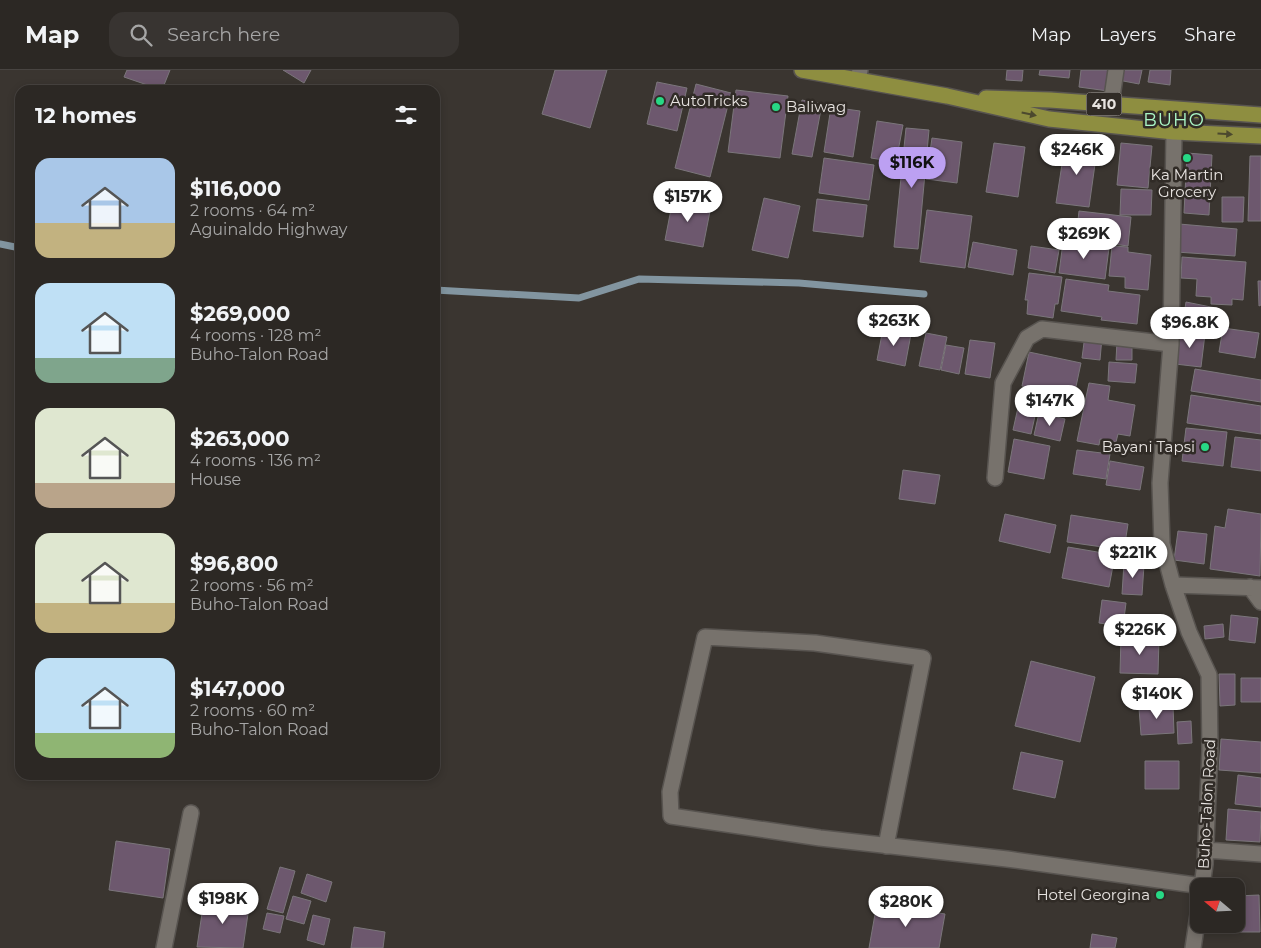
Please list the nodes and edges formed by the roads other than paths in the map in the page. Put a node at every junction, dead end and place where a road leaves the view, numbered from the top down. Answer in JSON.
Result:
{"nodes":[{"id":1,"x":1116,"y":70,"type":"edge"},
{"id":2,"x":808,"y":71,"type":"edge"},
{"id":3,"x":859,"y":75,"type":"edge"},
{"id":4,"x":947,"y":96,"type":"junction"},
{"id":5,"x":1111,"y":104,"type":"junction"},
{"id":6,"x":1261,"y":115,"type":"edge"},
{"id":7,"x":1174,"y":132,"type":"junction"},
{"id":8,"x":1261,"y":136,"type":"edge"},
{"id":9,"x":1172,"y":344,"type":"junction"},
{"id":10,"x":995,"y":478,"type":"dead end"},
{"id":11,"x":1173,"y":585,"type":"junction"},
{"id":12,"x":1255,"y":588,"type":"edge"},
{"id":13,"x":1261,"y":602,"type":"edge"},
{"id":14,"x":191,"y":813,"type":"dead end"},
{"id":15,"x":886,"y":846,"type":"junction"},
{"id":16,"x":1206,"y":850,"type":"junction"},
{"id":17,"x":1261,"y":854,"type":"edge"},
{"id":18,"x":1203,"y":878,"type":"edge"},
{"id":19,"x":1190,"y":884,"type":"edge"},
{"id":20,"x":1195,"y":933,"type":"edge"},
{"id":21,"x":164,"y":948,"type":"edge"},
{"id":22,"x":1193,"y":948,"type":"edge"}],
"edges":[{"from":1,"to":5,"type":"street"},
{"from":2,"to":3,"type":"main road","number":"410"},
{"from":3,"to":4,"type":"main road","number":"410"},
{"from":4,"to":5,"type":"main road","number":"410"},
{"from":4,"to":7,"type":"main road","number":"410","one_way":true},
{"from":5,"to":6,"type":"main road","number":"410"},
{"from":7,"to":8,"type":"main road","number":"410","one_way":true},
{"from":7,"to":9,"type":"street","name":"Buho-Talon Road"},
{"from":9,"to":10,"type":"street"},
{"from":9,"to":11,"type":"street","name":"Buho-Talon Road"},
{"from":11,"to":12,"type":"street"},
{"from":11,"to":16,"type":"street","name":"Buho-Talon Road"},
{"from":12,"to":13,"type":"street"},
{"from":14,"to":21,"type":"street"},
{"from":15,"to":15,"type":"street"},
{"from":15,"to":19,"type":"street"},
{"from":16,"to":17,"type":"street"},
{"from":16,"to":18,"type":"street","name":"Buho-Talon Road"},
{"from":20,"to":22,"type":"street"}]}
